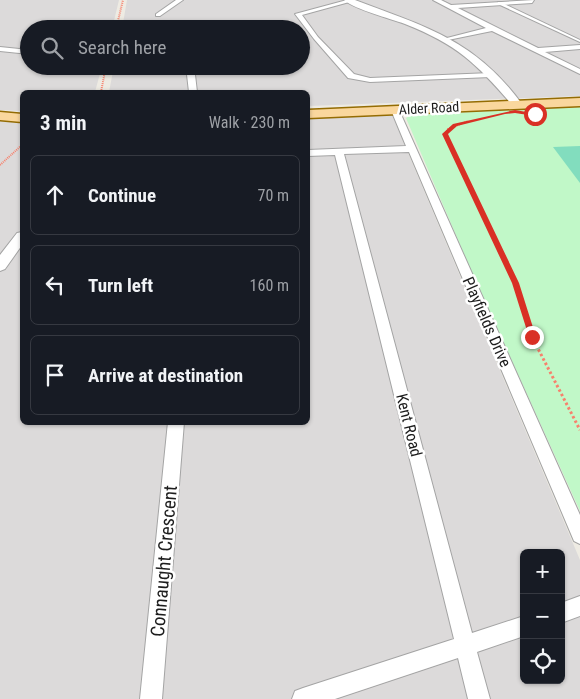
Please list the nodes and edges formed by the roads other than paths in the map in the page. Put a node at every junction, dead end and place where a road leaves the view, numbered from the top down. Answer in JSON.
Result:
{"nodes":[{"id":1,"x":180,"y":0,"type":"edge"},
{"id":2,"x":349,"y":0,"type":"edge"},
{"id":3,"x":436,"y":0,"type":"edge"},
{"id":4,"x":532,"y":1,"type":"edge"},
{"id":5,"x":496,"y":2,"type":"edge"},
{"id":6,"x":450,"y":7,"type":"junction"},
{"id":7,"x":158,"y":15,"type":"dead end"},
{"id":8,"x":302,"y":20,"type":"edge"},
{"id":9,"x":494,"y":28,"type":"junction"},
{"id":10,"x":310,"y":30,"type":"edge"},
{"id":11,"x":445,"y":40,"type":"junction"},
{"id":12,"x":580,"y":41,"type":"edge"},
{"id":13,"x":580,"y":46,"type":"edge"},
{"id":14,"x":0,"y":49,"type":"edge"},
{"id":15,"x":538,"y":50,"type":"junction"},
{"id":16,"x":20,"y":51,"type":"edge"},
{"id":17,"x":572,"y":68,"type":"junction"},
{"id":18,"x":555,"y":71,"type":"dead end"},
{"id":19,"x":580,"y":72,"type":"edge"},
{"id":20,"x":191,"y":75,"type":"edge"},
{"id":21,"x":491,"y":75,"type":"junction"},
{"id":22,"x":193,"y":90,"type":"edge"},
{"id":23,"x":580,"y":102,"type":"edge"},
{"id":24,"x":518,"y":104,"type":"junction"},
{"id":25,"x":394,"y":110,"type":"junction"},
{"id":26,"x":310,"y":114,"type":"edge"},
{"id":27,"x":0,"y":116,"type":"edge"},
{"id":28,"x":20,"y":118,"type":"edge"},
{"id":29,"x":411,"y":149,"type":"junction"},
{"id":30,"x":339,"y":152,"type":"junction"},
{"id":31,"x":310,"y":153,"type":"edge"},
{"id":32,"x":20,"y":239,"type":"edge"},
{"id":33,"x":0,"y":266,"type":"edge"},
{"id":34,"x":176,"y":425,"type":"edge"},
{"id":35,"x":580,"y":535,"type":"edge"},
{"id":36,"x":580,"y":606,"type":"edge"},
{"id":37,"x":565,"y":611,"type":"edge"},
{"id":38,"x":520,"y":627,"type":"edge"},
{"id":39,"x":466,"y":646,"type":"junction"},
{"id":40,"x":151,"y":699,"type":"edge"},
{"id":41,"x":303,"y":699,"type":"edge"},
{"id":42,"x":479,"y":699,"type":"edge"}],
"edges":[{"from":1,"to":7,"type":"street"},
{"from":2,"to":8,"type":"street"},
{"from":2,"to":11,"type":"street"},
{"from":3,"to":6,"type":"street"},
{"from":4,"to":5,"type":"street"},
{"from":5,"to":6,"type":"street"},
{"from":5,"to":12,"type":"lane"},
{"from":6,"to":9,"type":"street"},
{"from":9,"to":11,"type":"street"},
{"from":9,"to":15,"type":"street"},
{"from":10,"to":21,"type":"street"},
{"from":11,"to":21,"type":"street"},
{"from":13,"to":15,"type":"street"},
{"from":14,"to":16,"type":"street"},
{"from":15,"to":17,"type":"street"},
{"from":17,"to":18,"type":"street"},
{"from":17,"to":19,"type":"street"},
{"from":20,"to":22,"type":"street"},
{"from":21,"to":24,"type":"street"},
{"from":23,"to":24,"type":"main road","name":"Alder Road"},
{"from":24,"to":25,"type":"main road","name":"Alder Road"},
{"from":25,"to":26,"type":"main road","name":"Alder Road"},
{"from":25,"to":29,"type":"street","name":"Playfields Drive"},
{"from":27,"to":28,"type":"main road"},
{"from":29,"to":30,"type":"street"},
{"from":29,"to":35,"type":"street","name":"Playfields Drive"},
{"from":30,"to":31,"type":"street"},
{"from":30,"to":39,"type":"street","name":"Kent Road"},
{"from":32,"to":33,"type":"street"},
{"from":34,"to":40,"type":"street","name":"Connaught Crescent"},
{"from":36,"to":37,"type":"street"},
{"from":38,"to":39,"type":"street"},
{"from":39,"to":41,"type":"street"},
{"from":39,"to":42,"type":"street","name":"Kent Road"}]}
